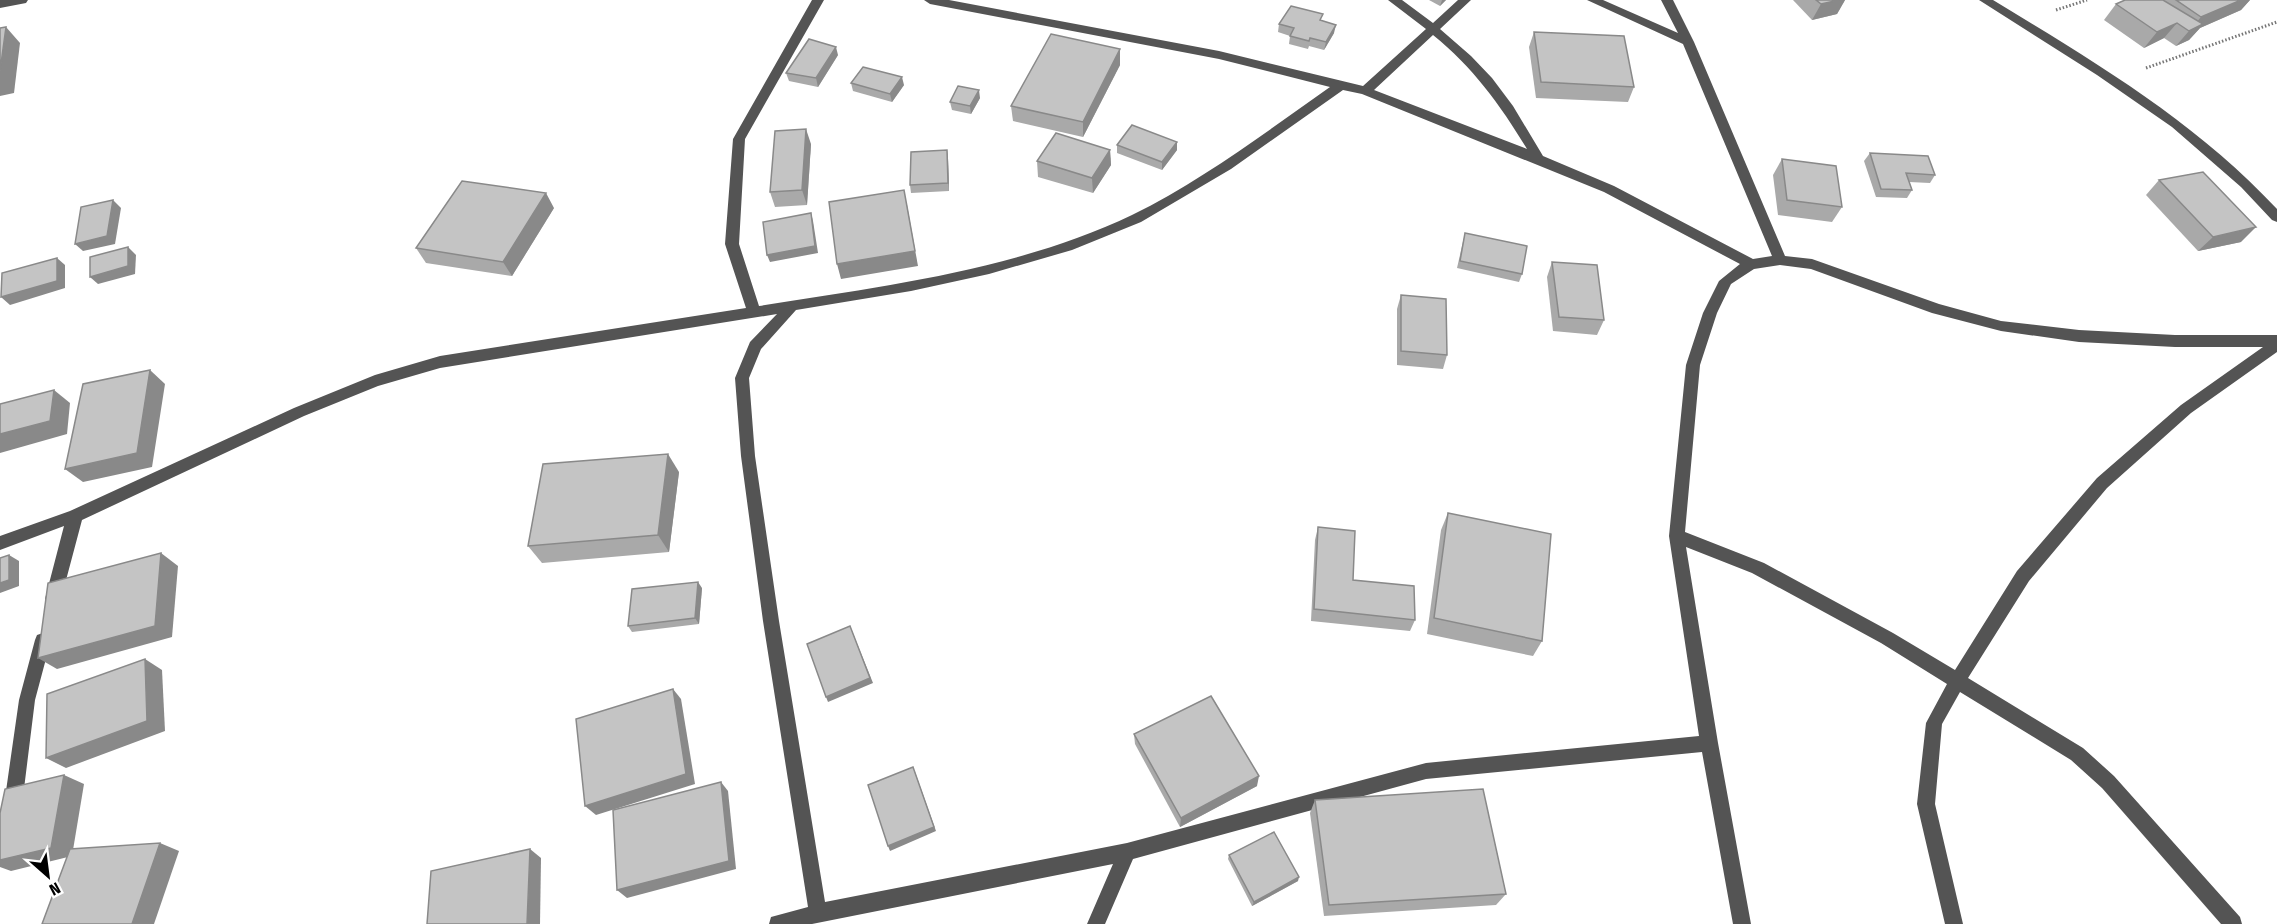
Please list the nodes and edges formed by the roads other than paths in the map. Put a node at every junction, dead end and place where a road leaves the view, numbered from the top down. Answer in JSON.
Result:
{"nodes":[{"id":1,"x":22,"y":0,"type":"edge"},
{"id":2,"x":818,"y":0,"type":"edge"},
{"id":3,"x":930,"y":0,"type":"edge"},
{"id":4,"x":1394,"y":0,"type":"edge"},
{"id":5,"x":1465,"y":0,"type":"edge"},
{"id":6,"x":1593,"y":0,"type":"edge"},
{"id":7,"x":1667,"y":0,"type":"edge"},
{"id":8,"x":1985,"y":0,"type":"edge"},
{"id":9,"x":0,"y":4,"type":"edge"},
{"id":10,"x":1432,"y":28,"type":"junction"},
{"id":11,"x":1688,"y":42,"type":"junction"},
{"id":12,"x":1341,"y":85,"type":"junction"},
{"id":13,"x":1365,"y":91,"type":"junction"},
{"id":14,"x":1539,"y":159,"type":"junction"},
{"id":15,"x":2277,"y":217,"type":"edge"},
{"id":16,"x":1780,"y":260,"type":"junction"},
{"id":17,"x":1751,"y":264,"type":"junction"},
{"id":18,"x":792,"y":306,"type":"junction"},
{"id":19,"x":754,"y":312,"type":"junction"},
{"id":20,"x":2277,"y":342,"type":"edge"},
{"id":21,"x":75,"y":516,"type":"junction"},
{"id":22,"x":1677,"y":536,"type":"junction"},
{"id":23,"x":0,"y":543,"type":"edge"},
{"id":24,"x":1957,"y":681,"type":"junction"},
{"id":25,"x":1709,"y":743,"type":"junction"},
{"id":26,"x":10,"y":825,"type":"edge"},
{"id":27,"x":1127,"y":852,"type":"junction"},
{"id":28,"x":818,"y":913,"type":"junction"},
{"id":29,"x":778,"y":924,"type":"edge"},
{"id":30,"x":1096,"y":924,"type":"edge"},
{"id":31,"x":1742,"y":924,"type":"edge"},
{"id":32,"x":1954,"y":924,"type":"edge"},
{"id":33,"x":2233,"y":924,"type":"edge"}],
"edges":[{"from":1,"to":9,"type":"street"},
{"from":2,"to":19,"type":"street"},
{"from":3,"to":12,"type":"street"},
{"from":4,"to":10,"type":"street"},
{"from":5,"to":10,"type":"street"},
{"from":6,"to":11,"type":"street"},
{"from":7,"to":11,"type":"street"},
{"from":8,"to":15,"type":"street"},
{"from":10,"to":13,"type":"street"},
{"from":10,"to":14,"type":"street"},
{"from":11,"to":16,"type":"street"},
{"from":12,"to":13,"type":"street"},
{"from":12,"to":18,"type":"street"},
{"from":13,"to":14,"type":"street"},
{"from":14,"to":17,"type":"street"},
{"from":16,"to":17,"type":"street"},
{"from":16,"to":20,"type":"street"},
{"from":17,"to":22,"type":"street"},
{"from":18,"to":19,"type":"street"},
{"from":18,"to":28,"type":"street"},
{"from":19,"to":21,"type":"street"},
{"from":20,"to":24,"type":"street"},
{"from":21,"to":23,"type":"street"},
{"from":21,"to":26,"type":"street"},
{"from":22,"to":24,"type":"street"},
{"from":22,"to":25,"type":"street"},
{"from":24,"to":32,"type":"street"},
{"from":24,"to":33,"type":"street"},
{"from":25,"to":27,"type":"street"},
{"from":25,"to":31,"type":"street"},
{"from":27,"to":28,"type":"street"},
{"from":27,"to":30,"type":"street"},
{"from":28,"to":29,"type":"street"}]}
